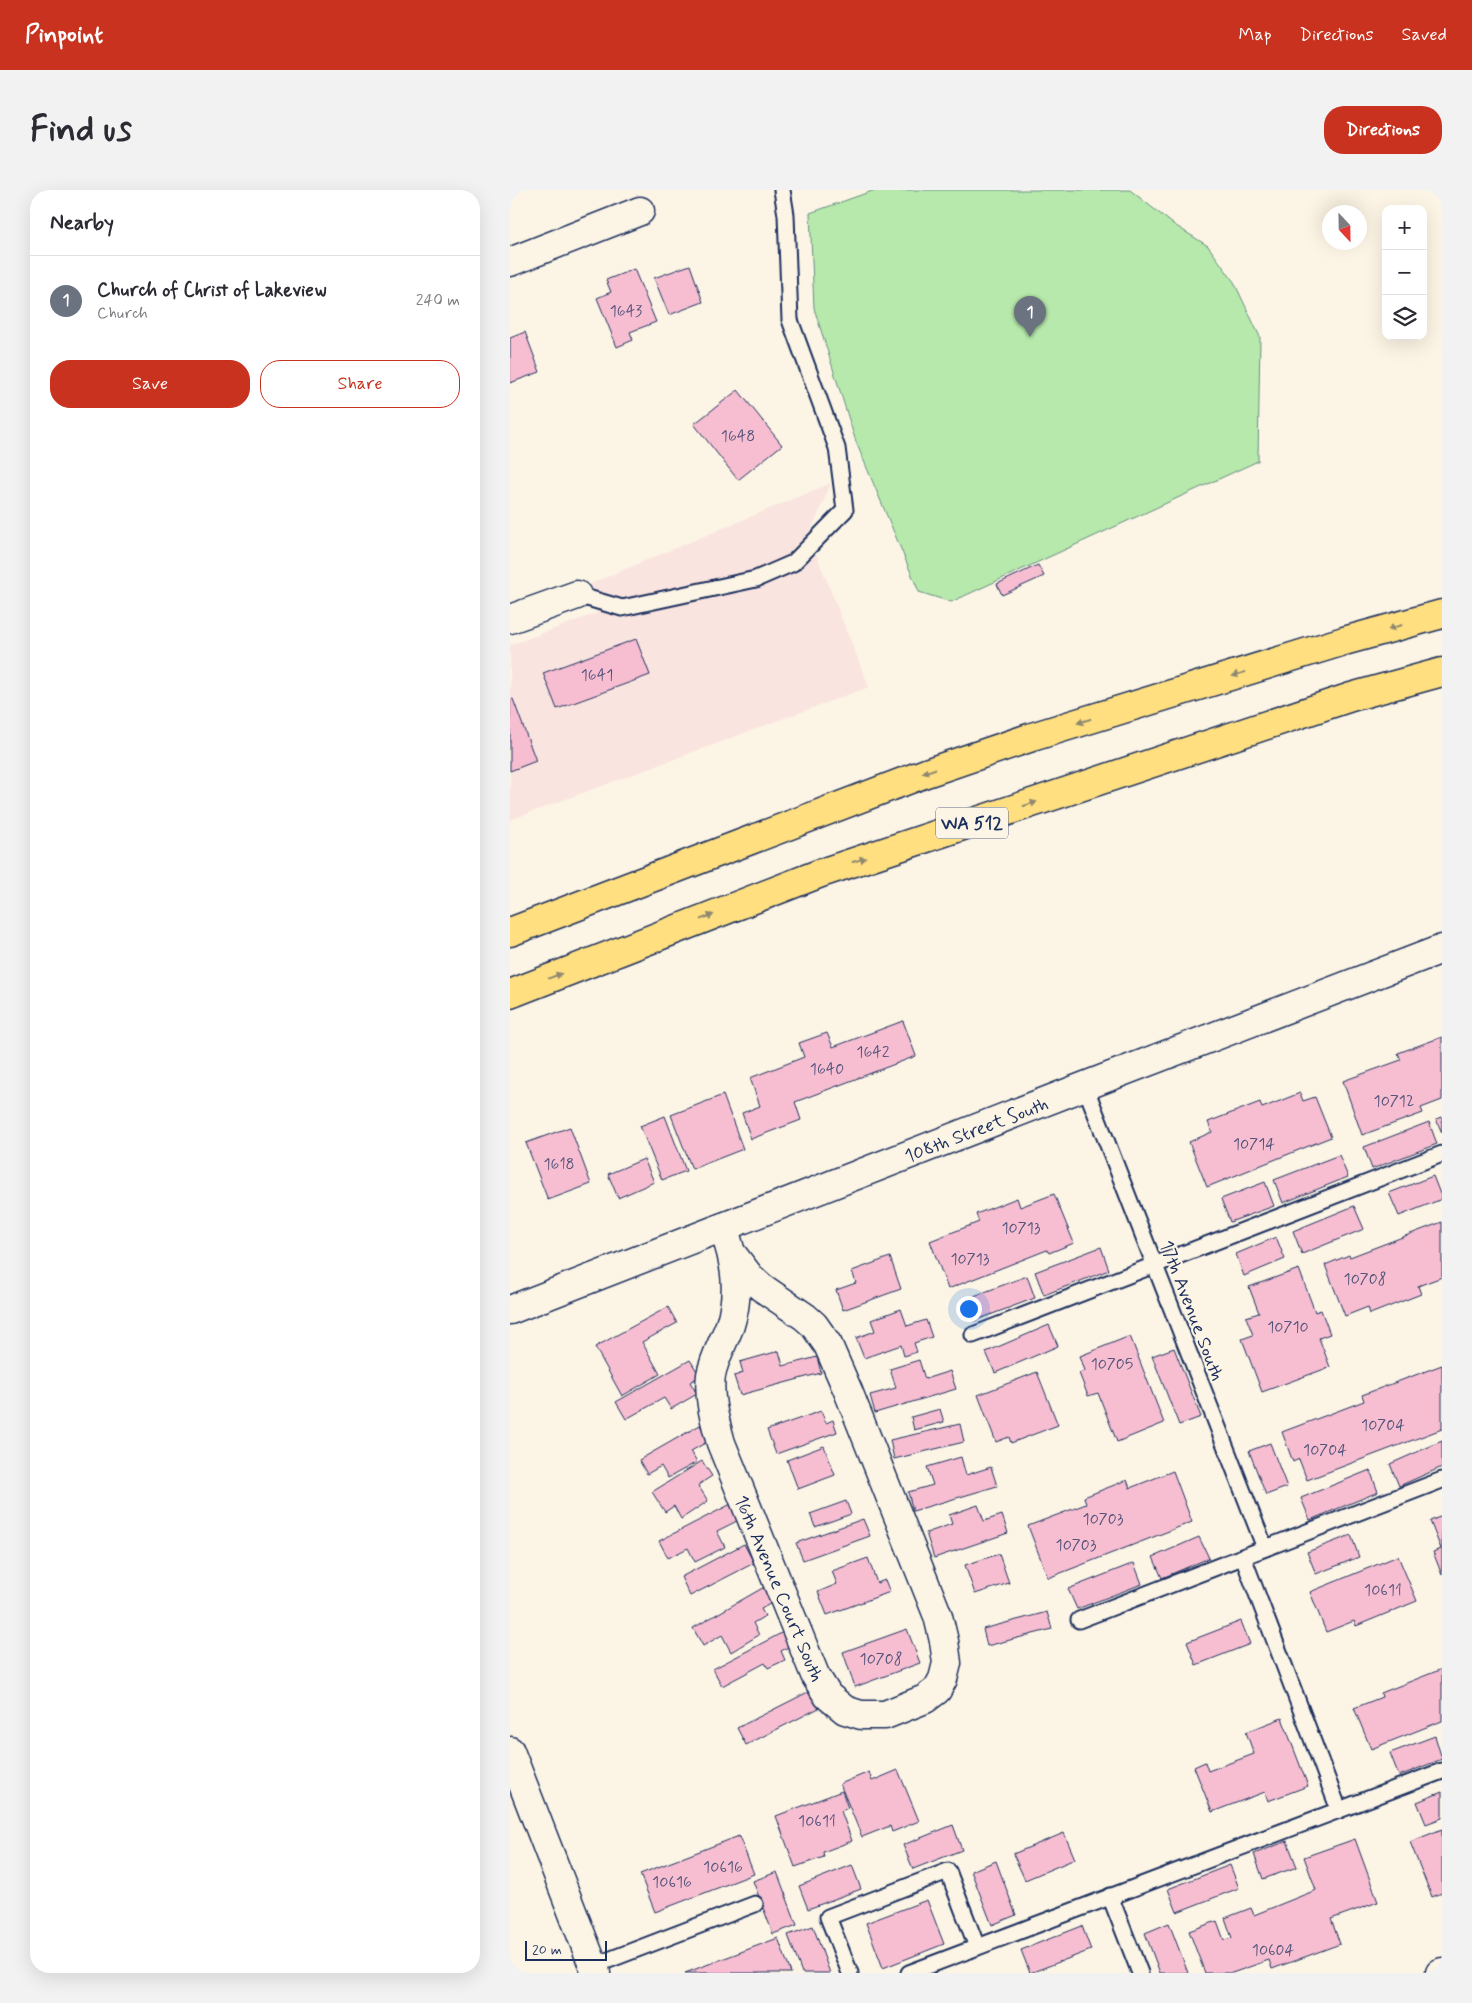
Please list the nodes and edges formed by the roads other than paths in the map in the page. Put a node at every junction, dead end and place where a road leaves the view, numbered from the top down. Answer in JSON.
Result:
{"nodes":[{"id":1,"x":782,"y":190,"type":"edge"},
{"id":2,"x":640,"y":211,"type":"dead end"},
{"id":3,"x":510,"y":262,"type":"edge"},
{"id":4,"x":577,"y":595,"type":"joint"},
{"id":5,"x":1442,"y":614,"type":"edge"},
{"id":6,"x":510,"y":619,"type":"edge"},
{"id":7,"x":1442,"y":672,"type":"edge"},
{"id":8,"x":510,"y":932,"type":"edge"},
{"id":9,"x":1442,"y":949,"type":"edge"},
{"id":10,"x":510,"y":994,"type":"edge"},
{"id":11,"x":1084,"y":1086,"type":"junction"},
{"id":12,"x":1442,"y":1154,"type":"edge"},
{"id":13,"x":723,"y":1228,"type":"junction"},
{"id":14,"x":733,"y":1255,"type":"junction"},
{"id":15,"x":1154,"y":1266,"type":"junction"},
{"id":16,"x":510,"y":1310,"type":"edge"},
{"id":17,"x":973,"y":1335,"type":"dead end"},
{"id":18,"x":1442,"y":1480,"type":"edge"},
{"id":19,"x":1265,"y":1548,"type":"junction"},
{"id":20,"x":1243,"y":1556,"type":"junction"},
{"id":21,"x":1079,"y":1620,"type":"dead end"},
{"id":22,"x":510,"y":1751,"type":"edge"},
{"id":23,"x":1442,"y":1771,"type":"edge"},
{"id":24,"x":1339,"y":1810,"type":"junction"},
{"id":25,"x":1110,"y":1896,"type":"junction"},
{"id":26,"x":755,"y":1904,"type":"dead end"},
{"id":27,"x":977,"y":1947,"type":"junction"},
{"id":28,"x":594,"y":1970,"type":"edge"},
{"id":29,"x":850,"y":1973,"type":"edge"},
{"id":30,"x":909,"y":1973,"type":"edge"},
{"id":31,"x":1140,"y":1973,"type":"edge"}],
"edges":[{"from":1,"to":4,"type":"lane"},
{"from":2,"to":3,"type":"street"},
{"from":4,"to":6,"type":"street"},
{"from":5,"to":8,"type":"highway","one_way":true},
{"from":10,"to":7,"type":"highway","number":"WA 512","one_way":true},
{"from":9,"to":11,"type":"street","name":"108th Street South"},
{"from":11,"to":13,"type":"street","name":"108th Street South"},
{"from":11,"to":15,"type":"lane","name":"17th Avenue South"},
{"from":12,"to":15,"type":"lane"},
{"from":13,"to":14,"type":"street","name":"16th Avenue Court South"},
{"from":13,"to":16,"type":"street","name":"108th Street South"},
{"from":14,"to":14,"type":"street","name":"16th Avenue Court South"},
{"from":15,"to":17,"type":"lane"},
{"from":15,"to":19,"type":"lane","name":"17th Avenue South"},
{"from":18,"to":19,"type":"lane"},
{"from":19,"to":20,"type":"lane"},
{"from":20,"to":21,"type":"lane"},
{"from":20,"to":24,"type":"lane"},
{"from":22,"to":28,"type":"street"},
{"from":23,"to":24,"type":"lane"},
{"from":24,"to":25,"type":"lane"},
{"from":25,"to":27,"type":"lane"},
{"from":25,"to":31,"type":"lane"},
{"from":26,"to":28,"type":"lane"},
{"from":27,"to":29,"type":"lane"},
{"from":27,"to":30,"type":"lane"}]}
